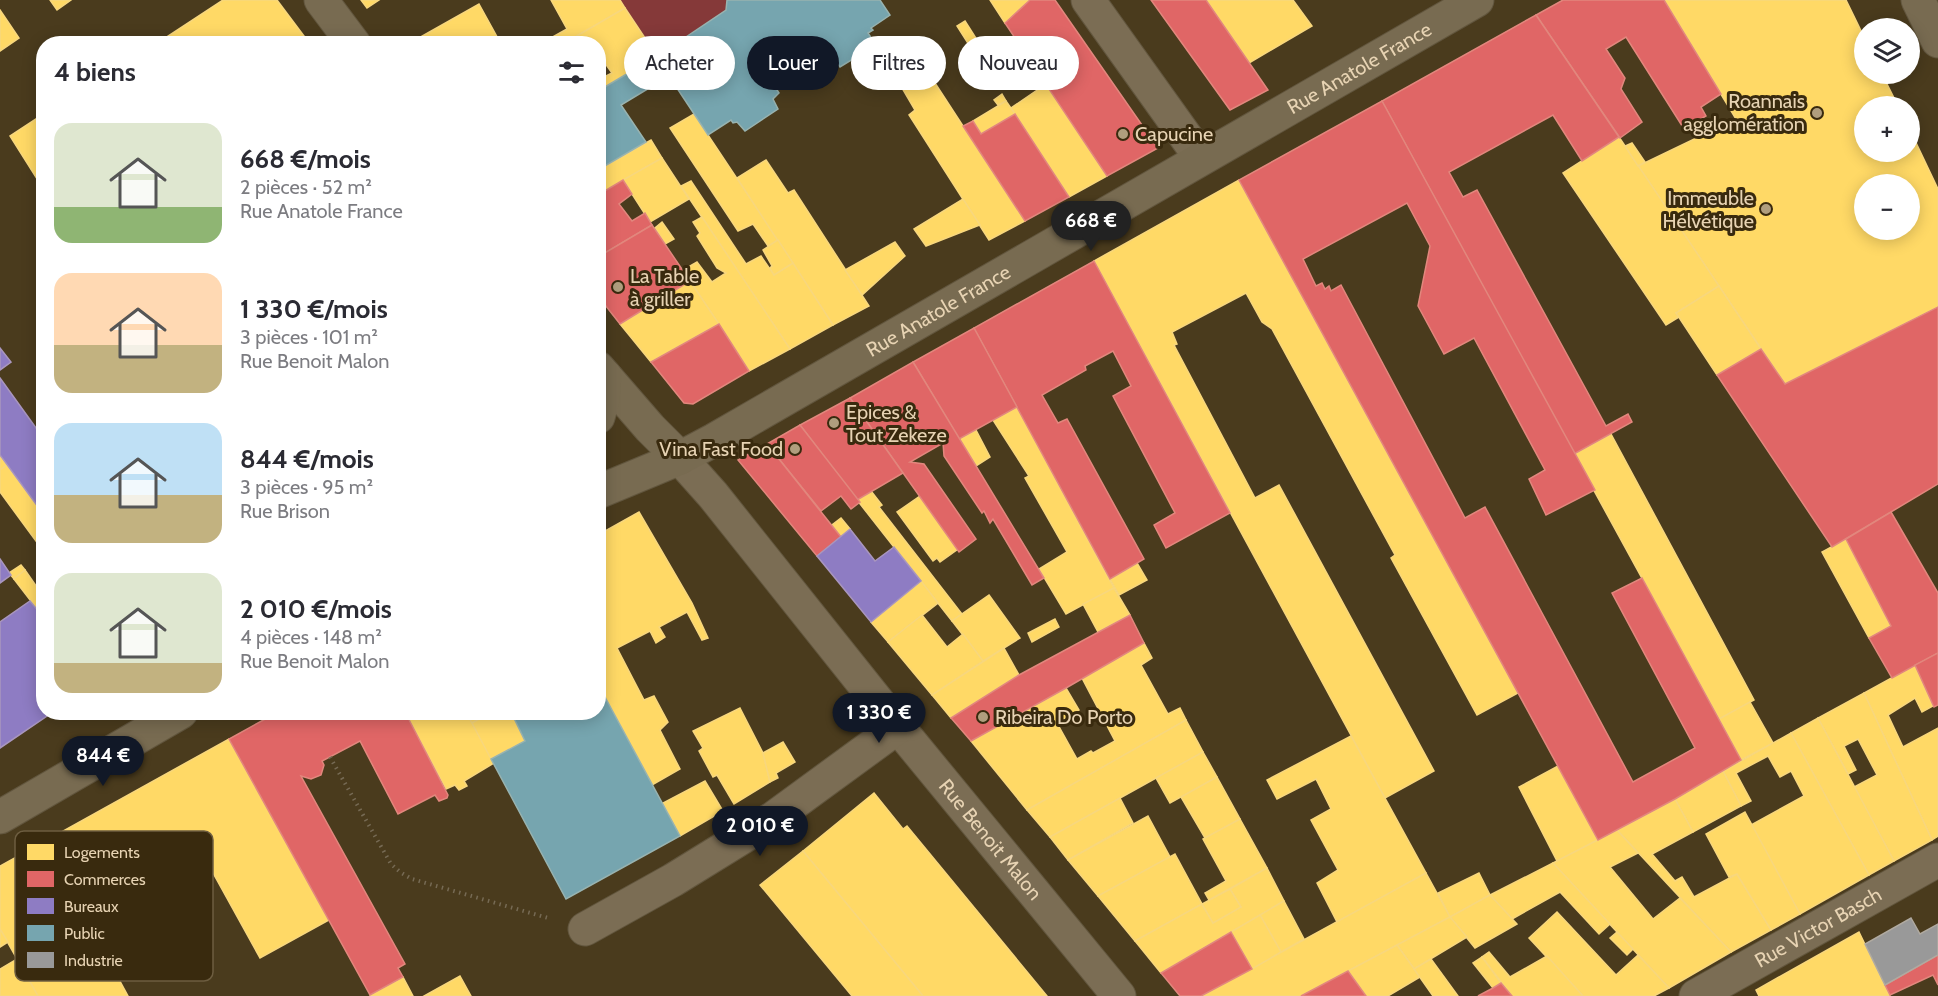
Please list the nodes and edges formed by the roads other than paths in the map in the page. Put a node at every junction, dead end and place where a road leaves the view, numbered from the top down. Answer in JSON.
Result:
{"nodes":[{"id":1,"x":321,"y":0,"type":"edge"},
{"id":2,"x":1088,"y":0,"type":"edge"},
{"id":3,"x":1477,"y":0,"type":"edge"},
{"id":4,"x":1918,"y":0,"type":"edge"},
{"id":5,"x":348,"y":36,"type":"edge"},
{"id":6,"x":1938,"y":41,"type":"edge"},
{"id":7,"x":1201,"y":158,"type":"junction"},
{"id":8,"x":606,"y":377,"type":"edge"},
{"id":9,"x":680,"y":458,"type":"junction"},
{"id":10,"x":606,"y":489,"type":"edge"},
{"id":11,"x":167,"y":720,"type":"edge"},
{"id":12,"x":898,"y":727,"type":"junction"},
{"id":13,"x":0,"y":817,"type":"edge"},
{"id":14,"x":1938,"y":860,"type":"edge"},
{"id":15,"x":585,"y":929,"type":"road end"},
{"id":16,"x":1119,"y":996,"type":"edge"},
{"id":17,"x":1696,"y":996,"type":"edge"}],
"edges":[{"from":1,"to":5,"type":"street"},
{"from":2,"to":7,"type":"street"},
{"from":3,"to":7,"type":"street","name":"Rue Anatole France"},
{"from":4,"to":6,"type":"street"},
{"from":7,"to":9,"type":"street","name":"Rue Anatole France"},
{"from":8,"to":9,"type":"street"},
{"from":9,"to":10,"type":"street","name":"Rue Anatole France"},
{"from":9,"to":12,"type":"street","name":"Rue Benoit Malon"},
{"from":11,"to":13,"type":"street"},
{"from":12,"to":15,"type":"street"},
{"from":12,"to":16,"type":"street","name":"Rue Benoit Malon"},
{"from":14,"to":17,"type":"street","name":"Rue Victor Basch"}]}
